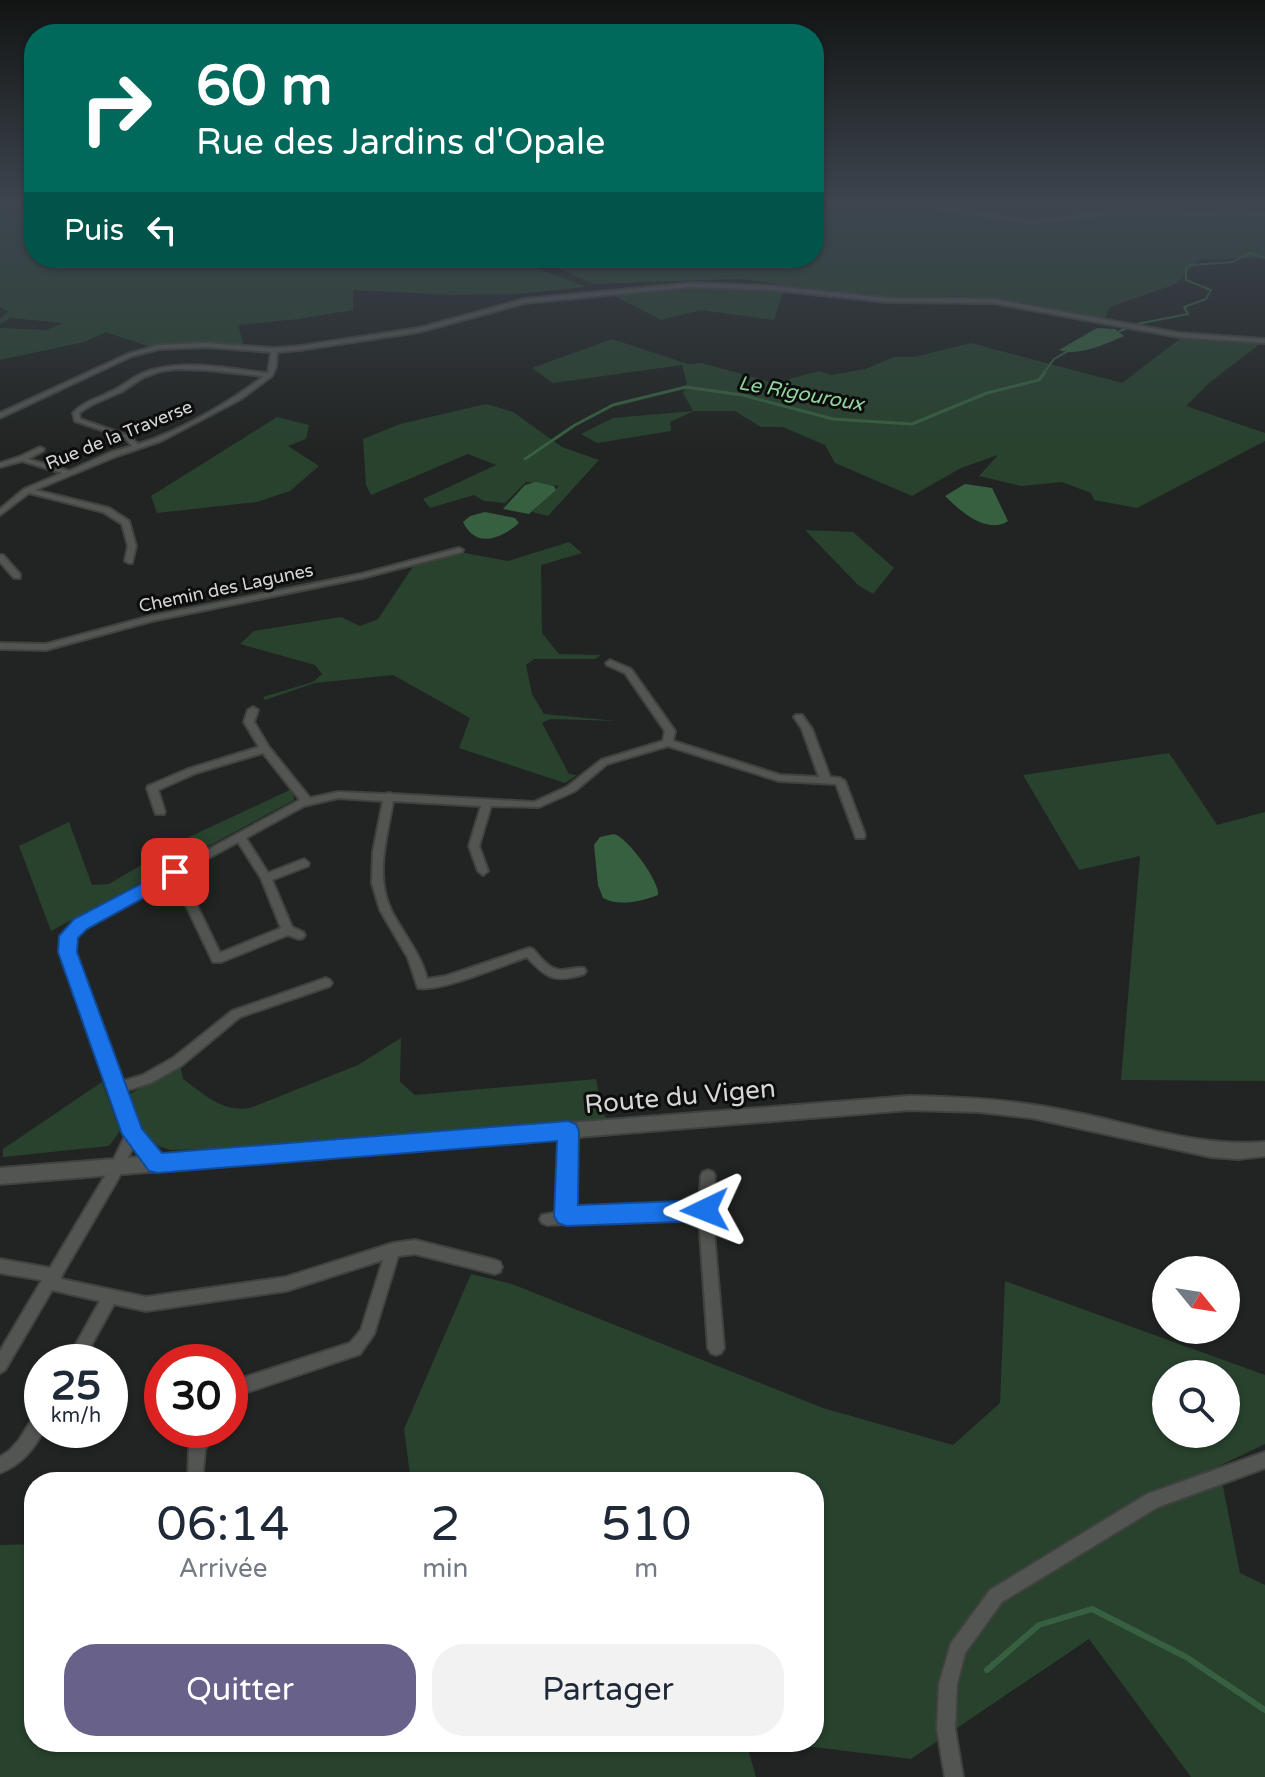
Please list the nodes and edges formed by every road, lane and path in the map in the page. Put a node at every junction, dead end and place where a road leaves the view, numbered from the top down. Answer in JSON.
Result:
{"nodes":[{"id":1,"x":697,"y":286,"type":"edge"},
{"id":2,"x":739,"y":286,"type":"edge"},
{"id":3,"x":1265,"y":341,"type":"edge"},
{"id":4,"x":274,"y":350,"type":"junction"},
{"id":5,"x":270,"y":375,"type":"junction"},
{"id":6,"x":0,"y":416,"type":"edge"},
{"id":7,"x":137,"y":447,"type":"junction"},
{"id":8,"x":40,"y":449,"type":"dead end"},
{"id":9,"x":1,"y":459,"type":"edge"},
{"id":10,"x":22,"y":459,"type":"junction"},
{"id":11,"x":69,"y":473,"type":"junction"},
{"id":12,"x":27,"y":491,"type":"junction"},
{"id":13,"x":0,"y":513,"type":"edge"},
{"id":14,"x":459,"y":550,"type":"dead end"},
{"id":15,"x":0,"y":557,"type":"edge"},
{"id":16,"x":129,"y":561,"type":"dead end"},
{"id":17,"x":17,"y":576,"type":"dead end"},
{"id":18,"x":0,"y":646,"type":"edge"},
{"id":19,"x":610,"y":663,"type":"dead end"},
{"id":20,"x":253,"y":710,"type":"dead end"},
{"id":21,"x":799,"y":717,"type":"dead end"},
{"id":22,"x":668,"y":743,"type":"junction"},
{"id":23,"x":265,"y":749,"type":"junction"},
{"id":24,"x":826,"y":781,"type":"junction"},
{"id":25,"x":389,"y":796,"type":"junction"},
{"id":26,"x":307,"y":801,"type":"junction"},
{"id":27,"x":487,"y":803,"type":"junction"},
{"id":28,"x":160,"y":812,"type":"dead end"},
{"id":29,"x":860,"y":835,"type":"dead end"},
{"id":30,"x":240,"y":836,"type":"junction"},
{"id":31,"x":304,"y":863,"type":"dead end"},
{"id":32,"x":483,"y":871,"type":"dead end"},
{"id":33,"x":175,"y":872,"type":"junction"},
{"id":34,"x":266,"y":878,"type":"junction"},
{"id":35,"x":580,"y":971,"type":"dead end"},
{"id":36,"x":326,"y":983,"type":"dead end"},
{"id":37,"x":117,"y":1088,"type":"junction"},
{"id":38,"x":568,"y":1131,"type":"junction"},
{"id":39,"x":133,"y":1134,"type":"junction"},
{"id":40,"x":1265,"y":1149,"type":"edge"},
{"id":41,"x":157,"y":1164,"type":"junction"},
{"id":42,"x":116,"y":1167,"type":"junction"},
{"id":43,"x":0,"y":1176,"type":"edge"},
{"id":44,"x":708,"y":1176,"type":"dead end"},
{"id":45,"x":705,"y":1210,"type":"junction"},
{"id":46,"x":566,"y":1216,"type":"junction"},
{"id":47,"x":547,"y":1219,"type":"dead end"},
{"id":48,"x":393,"y":1250,"type":"junction"},
{"id":49,"x":0,"y":1266,"type":"edge"},
{"id":50,"x":495,"y":1267,"type":"dead end"},
{"id":51,"x":53,"y":1279,"type":"junction"},
{"id":52,"x":111,"y":1296,"type":"junction"},
{"id":53,"x":84,"y":1344,"type":"edge"},
{"id":54,"x":716,"y":1348,"type":"dead end"},
{"id":55,"x":0,"y":1365,"type":"edge"},
{"id":56,"x":248,"y":1384,"type":"edge"},
{"id":57,"x":24,"y":1448,"type":"edge"},
{"id":58,"x":198,"y":1448,"type":"edge"},
{"id":59,"x":1265,"y":1460,"type":"edge"},
{"id":60,"x":0,"y":1465,"type":"edge"},
{"id":61,"x":196,"y":1472,"type":"edge"},
{"id":62,"x":954,"y":1777,"type":"edge"}],
"edges":[{"from":1,"to":4,"type":"street"},
{"from":2,"to":3,"type":"street"},
{"from":4,"to":5,"type":"street"},
{"from":4,"to":6,"type":"street"},
{"from":5,"to":7,"type":"street","name":"Rue de la Traverse"},
{"from":5,"to":7,"type":"street"},
{"from":7,"to":11,"type":"street","name":"Rue de la Traverse"},
{"from":8,"to":10,"type":"street"},
{"from":9,"to":10,"type":"street"},
{"from":10,"to":11,"type":"street"},
{"from":11,"to":12,"type":"street","name":"Rue de la Traverse"},
{"from":12,"to":13,"type":"street","name":"Rue de la Traverse"},
{"from":12,"to":16,"type":"street"},
{"from":14,"to":18,"type":"street","name":"Chemin des Lagunes"},
{"from":15,"to":17,"type":"street"},
{"from":19,"to":22,"type":"street"},
{"from":20,"to":23,"type":"street"},
{"from":21,"to":24,"type":"street"},
{"from":22,"to":24,"type":"street"},
{"from":22,"to":27,"type":"street"},
{"from":23,"to":26,"type":"street"},
{"from":23,"to":28,"type":"street"},
{"from":24,"to":29,"type":"street"},
{"from":25,"to":26,"type":"street"},
{"from":25,"to":27,"type":"street"},
{"from":25,"to":35,"type":"street"},
{"from":26,"to":30,"type":"street"},
{"from":27,"to":32,"type":"street"},
{"from":30,"to":33,"type":"street"},
{"from":30,"to":34,"type":"street"},
{"from":31,"to":34,"type":"street"},
{"from":33,"to":34,"type":"street"},
{"from":33,"to":37,"type":"street"},
{"from":36,"to":37,"type":"street"},
{"from":37,"to":39,"type":"street"},
{"from":38,"to":40,"type":"street","name":"Route du Vigen"},
{"from":38,"to":41,"type":"street","name":"Route du Vigen"},
{"from":38,"to":46,"type":"street"},
{"from":39,"to":41,"type":"street"},
{"from":39,"to":42,"type":"street"},
{"from":41,"to":42,"type":"street","name":"Route du Vigen"},
{"from":42,"to":43,"type":"street","name":"Route du Vigen"},
{"from":42,"to":51,"type":"street"},
{"from":44,"to":45,"type":"street"},
{"from":45,"to":46,"type":"street"},
{"from":45,"to":54,"type":"street"},
{"from":46,"to":47,"type":"street"},
{"from":48,"to":50,"type":"street"},
{"from":48,"to":52,"type":"street"},
{"from":48,"to":56,"type":"street"},
{"from":49,"to":51,"type":"street"},
{"from":51,"to":52,"type":"street"},
{"from":51,"to":55,"type":"street"},
{"from":52,"to":53,"type":"street"},
{"from":57,"to":60,"type":"street"},
{"from":58,"to":61,"type":"street"},
{"from":59,"to":62,"type":"street"}]}
